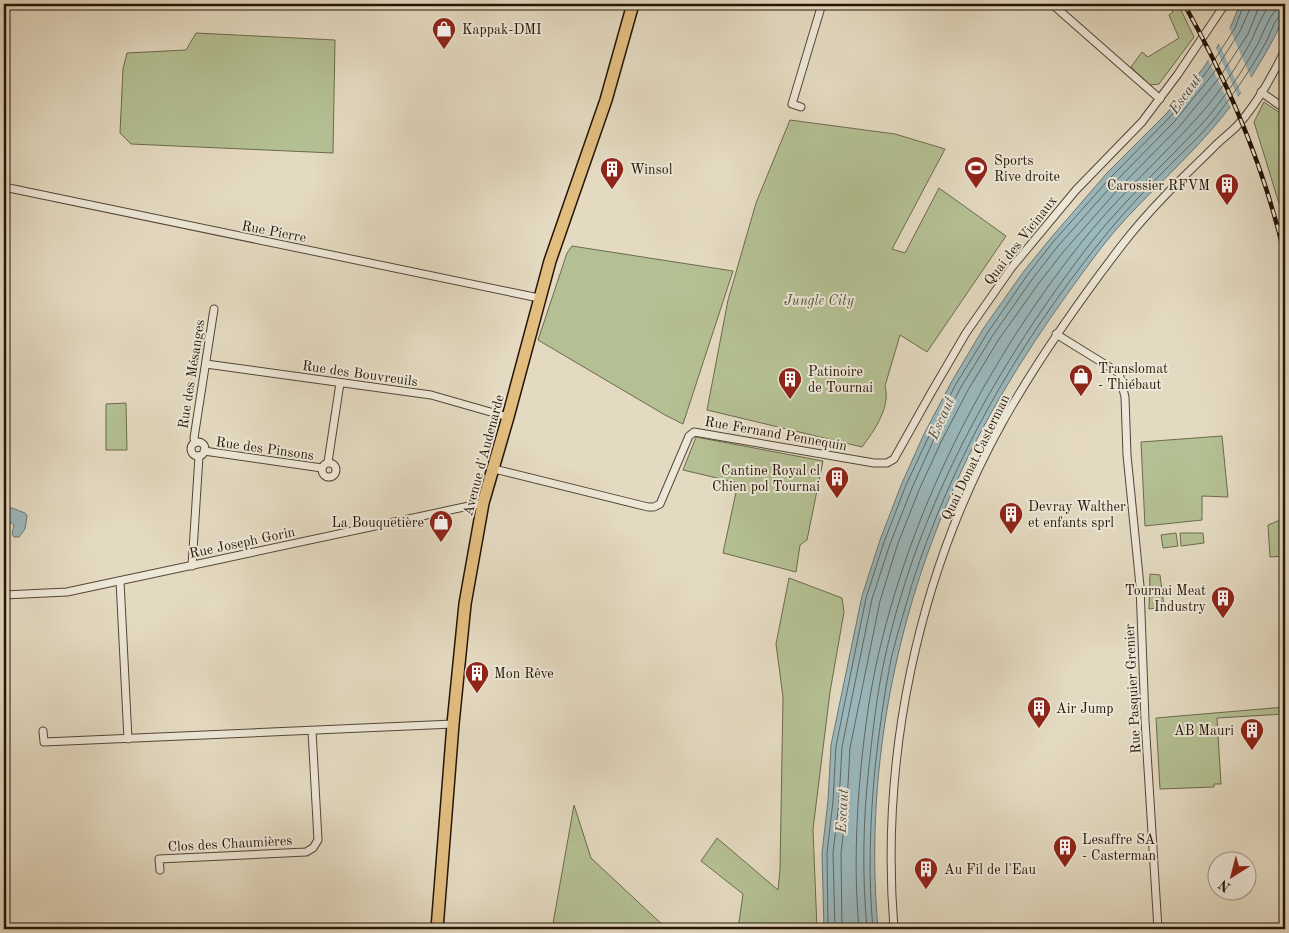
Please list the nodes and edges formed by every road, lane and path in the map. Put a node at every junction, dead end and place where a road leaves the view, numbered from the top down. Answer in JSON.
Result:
{"nodes":[{"id":1,"x":633,"y":4,"type":"edge"},
{"id":2,"x":822,"y":4,"type":"edge"},
{"id":3,"x":1052,"y":4,"type":"edge"},
{"id":4,"x":1225,"y":4,"type":"edge"},
{"id":5,"x":1285,"y":50,"type":"edge"},
{"id":6,"x":1261,"y":92,"type":"junction"},
{"id":7,"x":1160,"y":99,"type":"junction"},
{"id":8,"x":801,"y":107,"type":"dead end"},
{"id":9,"x":1285,"y":109,"type":"edge"},
{"id":10,"x":4,"y":187,"type":"edge"},
{"id":11,"x":539,"y":298,"type":"junction"},
{"id":12,"x":214,"y":309,"type":"dead end"},
{"id":13,"x":1056,"y":334,"type":"junction"},
{"id":14,"x":206,"y":364,"type":"junction"},
{"id":15,"x":340,"y":383,"type":"junction"},
{"id":16,"x":508,"y":417,"type":"junction"},
{"id":17,"x":195,"y":443,"type":"junction"},
{"id":18,"x":201,"y":453,"type":"junction"},
{"id":19,"x":894,"y":460,"type":"joint"},
{"id":20,"x":328,"y":462,"type":"junction"},
{"id":21,"x":322,"y":468,"type":"junction"},
{"id":22,"x":494,"y":469,"type":"junction"},
{"id":23,"x":483,"y":503,"type":"junction"},
{"id":24,"x":192,"y":566,"type":"junction"},
{"id":25,"x":120,"y":581,"type":"junction"},
{"id":26,"x":4,"y":595,"type":"edge"},
{"id":27,"x":454,"y":724,"type":"junction"},
{"id":28,"x":43,"y":731,"type":"dead end"},
{"id":29,"x":312,"y":731,"type":"junction"},
{"id":30,"x":128,"y":739,"type":"junction"},
{"id":31,"x":160,"y":870,"type":"dead end"},
{"id":32,"x":437,"y":929,"type":"edge"},
{"id":33,"x":894,"y":929,"type":"edge"},
{"id":34,"x":1158,"y":929,"type":"edge"}],
"edges":[{"from":1,"to":11,"type":"main road","name":"Avenue d'Audenarde"},
{"from":2,"to":8,"type":"street"},
{"from":3,"to":7,"type":"street"},
{"from":4,"to":7,"type":"street","name":"Quai des Vicinaux"},
{"from":5,"to":6,"type":"street","name":"Quai Donat Casterman"},
{"from":6,"to":9,"type":"street"},
{"from":6,"to":13,"type":"street","name":"Quai Donat Casterman"},
{"from":7,"to":19,"type":"street","name":"Quai des Vicinaux"},
{"from":10,"to":11,"type":"street","name":"Rue Pierre"},
{"from":11,"to":16,"type":"main road","name":"Avenue d'Audenarde"},
{"from":12,"to":14,"type":"street","name":"Rue des Mésanges"},
{"from":13,"to":33,"type":"street","name":"Quai Donat Casterman"},
{"from":13,"to":34,"type":"street","name":"Rue Pasquier Grenier"},
{"from":14,"to":15,"type":"street","name":"Rue des Bouvreuils"},
{"from":14,"to":17,"type":"street","name":"Rue des Mésanges"},
{"from":15,"to":16,"type":"street","name":"Rue des Bouvreuils"},
{"from":15,"to":20,"type":"street"},
{"from":16,"to":22,"type":"main road","name":"Avenue d'Audenarde"},
{"from":17,"to":18,"type":"street","name":"Rue des Mésanges"},
{"from":17,"to":18,"type":"street","name":"Rue des Mésanges"},
{"from":18,"to":21,"type":"street","name":"Rue des Pinsons"},
{"from":18,"to":24,"type":"street","name":"Rue des Mésanges"},
{"from":19,"to":22,"type":"street","name":"Rue Fernand Pennequin"},
{"from":20,"to":21,"type":"street"},
{"from":20,"to":21,"type":"street"},
{"from":22,"to":23,"type":"main road","name":"Avenue d'Audenarde"},
{"from":23,"to":24,"type":"street","name":"Rue Joseph Gorin"},
{"from":23,"to":27,"type":"main road","name":"Avenue d'Audenarde"},
{"from":24,"to":25,"type":"street","name":"Rue Joseph Gorin"},
{"from":25,"to":26,"type":"street","name":"Rue Joseph Gorin"},
{"from":25,"to":30,"type":"street"},
{"from":27,"to":29,"type":"street"},
{"from":27,"to":32,"type":"main road","name":"Avenue d'Audenarde"},
{"from":28,"to":30,"type":"street"},
{"from":29,"to":30,"type":"street"},
{"from":29,"to":31,"type":"street","name":"Clos des Chaumières"}]}
